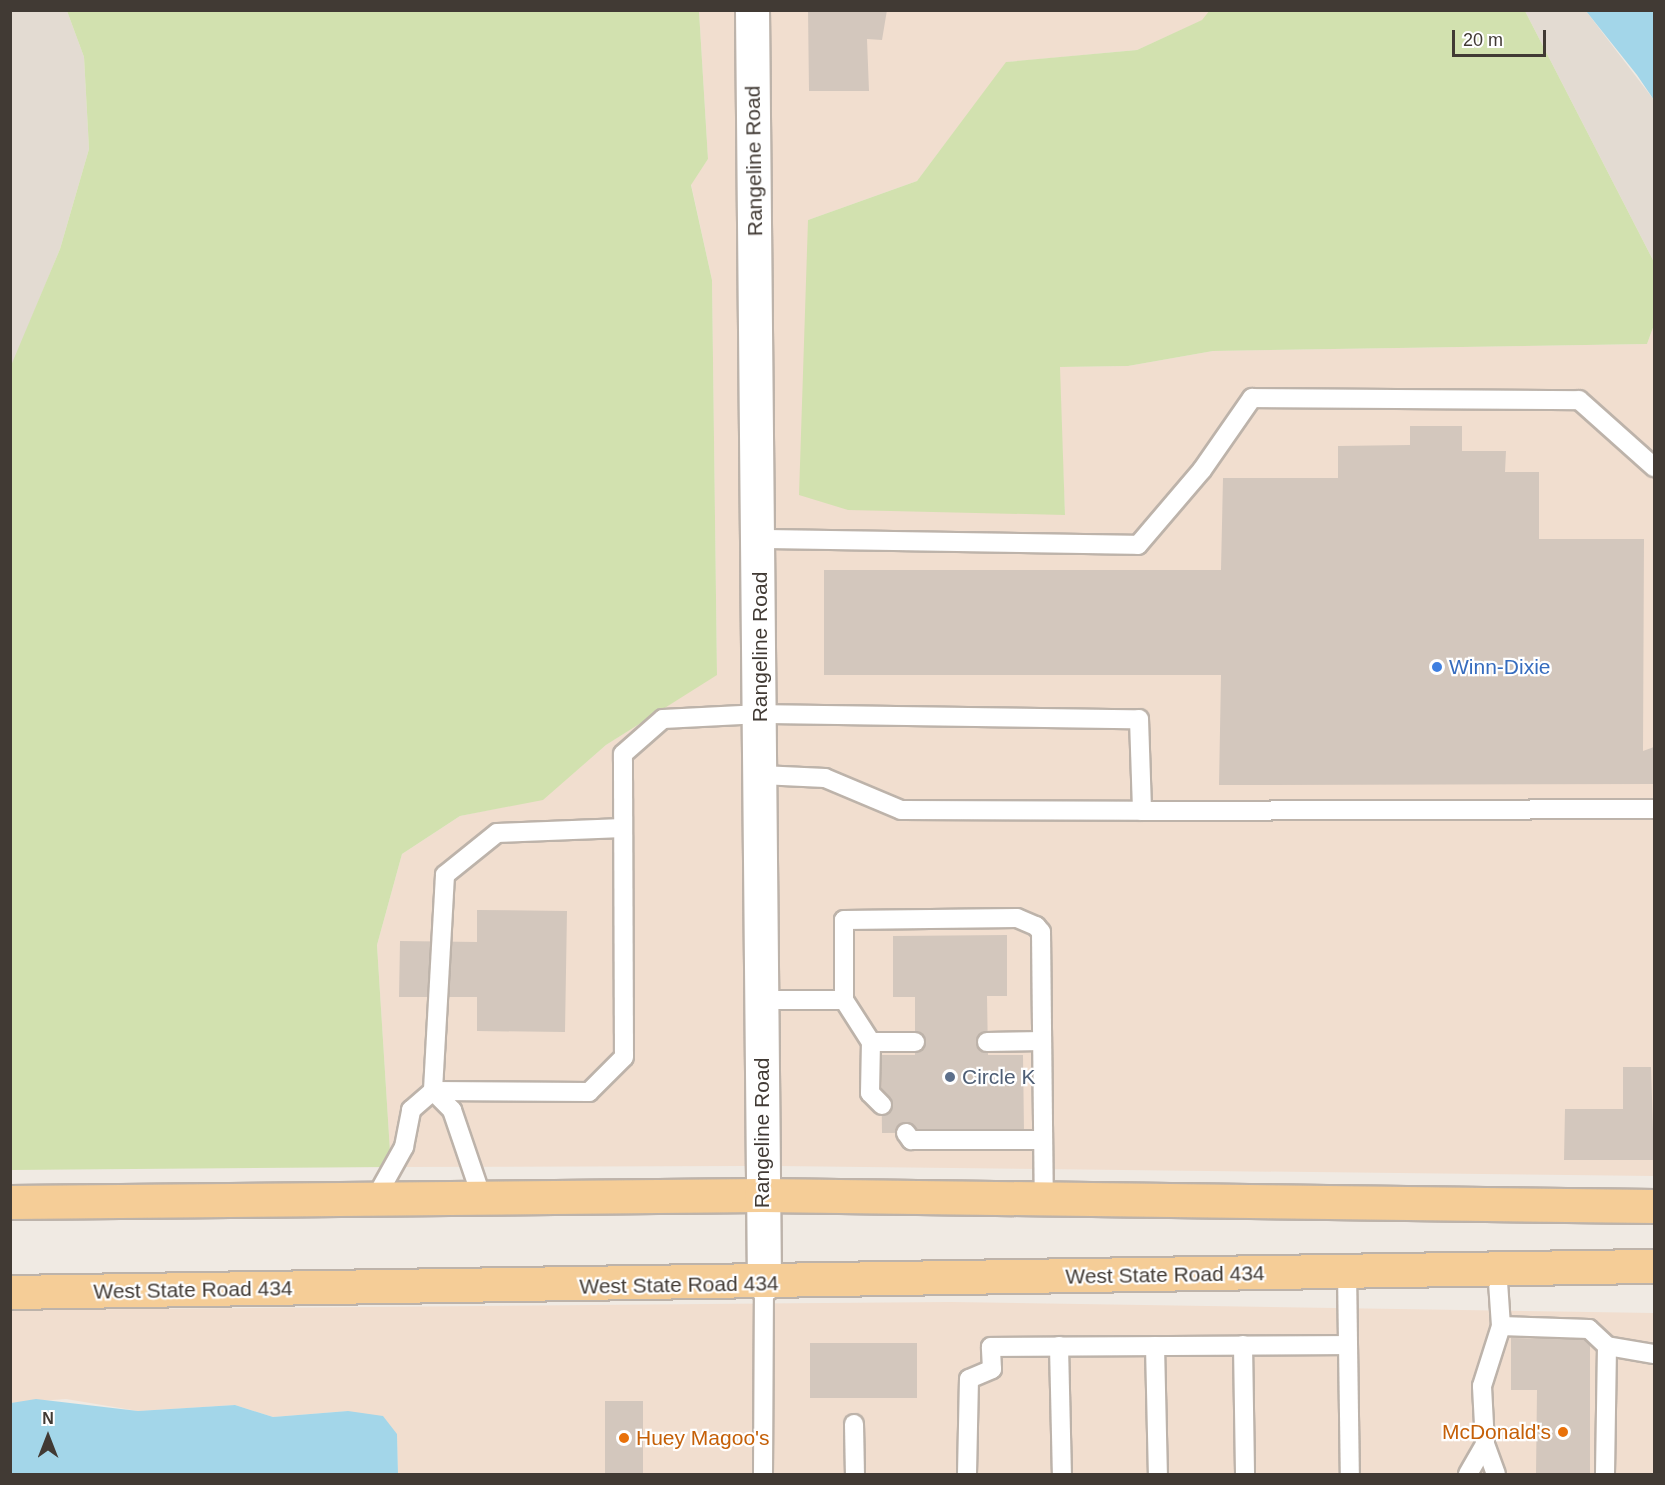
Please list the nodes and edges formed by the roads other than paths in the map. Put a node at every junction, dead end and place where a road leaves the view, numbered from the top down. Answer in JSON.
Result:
{"nodes":[{"id":1,"x":752,"y":10,"type":"edge"},
{"id":2,"x":1654,"y":467,"type":"edge"},
{"id":3,"x":760,"y":539,"type":"junction"},
{"id":4,"x":761,"y":714,"type":"junction"},
{"id":5,"x":761,"y":774,"type":"junction"},
{"id":6,"x":1654,"y":809,"type":"edge"},
{"id":7,"x":1142,"y":812,"type":"junction"},
{"id":8,"x":623,"y":828,"type":"junction"},
{"id":9,"x":762,"y":1000,"type":"junction"},
{"id":10,"x":844,"y":1000,"type":"junction"},
{"id":11,"x":1042,"y":1041,"type":"junction"},
{"id":12,"x":871,"y":1042,"type":"junction"},
{"id":13,"x":915,"y":1042,"type":"dead end"},
{"id":14,"x":987,"y":1042,"type":"dead end"},
{"id":15,"x":433,"y":1091,"type":"junction"},
{"id":16,"x":882,"y":1105,"type":"dead end"},
{"id":17,"x":917,"y":1135,"type":"dead end"},
{"id":18,"x":1043,"y":1140,"type":"junction"},
{"id":19,"x":761,"y":1195,"type":"junction"},
{"id":20,"x":482,"y":1198,"type":"junction"},
{"id":21,"x":375,"y":1199,"type":"junction"},
{"id":22,"x":1044,"y":1199,"type":"junction"},
{"id":23,"x":10,"y":1202,"type":"edge"},
{"id":24,"x":1654,"y":1206,"type":"edge"},
{"id":25,"x":1654,"y":1266,"type":"edge"},
{"id":26,"x":1497,"y":1268,"type":"junction"},
{"id":27,"x":1347,"y":1271,"type":"junction"},
{"id":28,"x":764,"y":1284,"type":"junction"},
{"id":29,"x":10,"y":1292,"type":"edge"},
{"id":30,"x":1501,"y":1326,"type":"junction"},
{"id":31,"x":1242,"y":1345,"type":"junction"},
{"id":32,"x":1348,"y":1345,"type":"junction"},
{"id":33,"x":1059,"y":1346,"type":"junction"},
{"id":34,"x":1155,"y":1346,"type":"junction"},
{"id":35,"x":1607,"y":1346,"type":"junction"},
{"id":36,"x":1654,"y":1354,"type":"edge"},
{"id":37,"x":855,"y":1425,"type":"dead end"},
{"id":38,"x":1485,"y":1444,"type":"junction"},
{"id":39,"x":763,"y":1474,"type":"edge"},
{"id":40,"x":855,"y":1474,"type":"edge"},
{"id":41,"x":968,"y":1474,"type":"edge"},
{"id":42,"x":1062,"y":1474,"type":"edge"},
{"id":43,"x":1158,"y":1474,"type":"edge"},
{"id":44,"x":1245,"y":1474,"type":"edge"},
{"id":45,"x":1350,"y":1474,"type":"edge"},
{"id":46,"x":1467,"y":1474,"type":"edge"},
{"id":47,"x":1496,"y":1474,"type":"edge"},
{"id":48,"x":1605,"y":1474,"type":"edge"}],
"edges":[{"from":1,"to":3,"type":"street","name":"Rangeline Road"},
{"from":2,"to":3,"type":"lane"},
{"from":3,"to":4,"type":"street","name":"Rangeline Road"},
{"from":4,"to":5,"type":"street","name":"Rangeline Road"},
{"from":4,"to":7,"type":"lane"},
{"from":4,"to":8,"type":"lane"},
{"from":5,"to":7,"type":"lane"},
{"from":5,"to":9,"type":"street","name":"Rangeline Road"},
{"from":6,"to":7,"type":"lane"},
{"from":8,"to":15,"type":"lane"},
{"from":8,"to":15,"type":"lane"},
{"from":9,"to":10,"type":"lane"},
{"from":9,"to":19,"type":"street","name":"Rangeline Road"},
{"from":10,"to":11,"type":"lane"},
{"from":10,"to":12,"type":"lane"},
{"from":11,"to":14,"type":"lane"},
{"from":11,"to":18,"type":"lane"},
{"from":12,"to":13,"type":"lane"},
{"from":12,"to":16,"type":"lane"},
{"from":15,"to":20,"type":"lane"},
{"from":15,"to":21,"type":"lane"},
{"from":17,"to":18,"type":"lane"},
{"from":18,"to":22,"type":"lane"},
{"from":19,"to":20,"type":"main road"},
{"from":19,"to":22,"type":"main road"},
{"from":19,"to":28,"type":"street","name":"Rangeline Road"},
{"from":20,"to":21,"type":"main road"},
{"from":21,"to":23,"type":"main road"},
{"from":22,"to":24,"type":"main road"},
{"from":25,"to":26,"type":"main road","name":"West State Road 434"},
{"from":26,"to":27,"type":"main road","name":"West State Road 434"},
{"from":26,"to":30,"type":"lane"},
{"from":27,"to":28,"type":"main road","name":"West State Road 434"},
{"from":27,"to":32,"type":"lane"},
{"from":28,"to":29,"type":"main road","name":"West State Road 434"},
{"from":28,"to":39,"type":"lane"},
{"from":30,"to":35,"type":"lane"},
{"from":30,"to":38,"type":"lane"},
{"from":31,"to":32,"type":"lane"},
{"from":31,"to":34,"type":"lane"},
{"from":31,"to":44,"type":"lane"},
{"from":32,"to":45,"type":"lane"},
{"from":33,"to":34,"type":"lane"},
{"from":33,"to":41,"type":"lane"},
{"from":33,"to":42,"type":"lane"},
{"from":34,"to":43,"type":"lane"},
{"from":35,"to":36,"type":"lane"},
{"from":35,"to":48,"type":"lane"},
{"from":37,"to":40,"type":"lane"},
{"from":38,"to":46,"type":"lane"},
{"from":38,"to":47,"type":"lane"}]}
